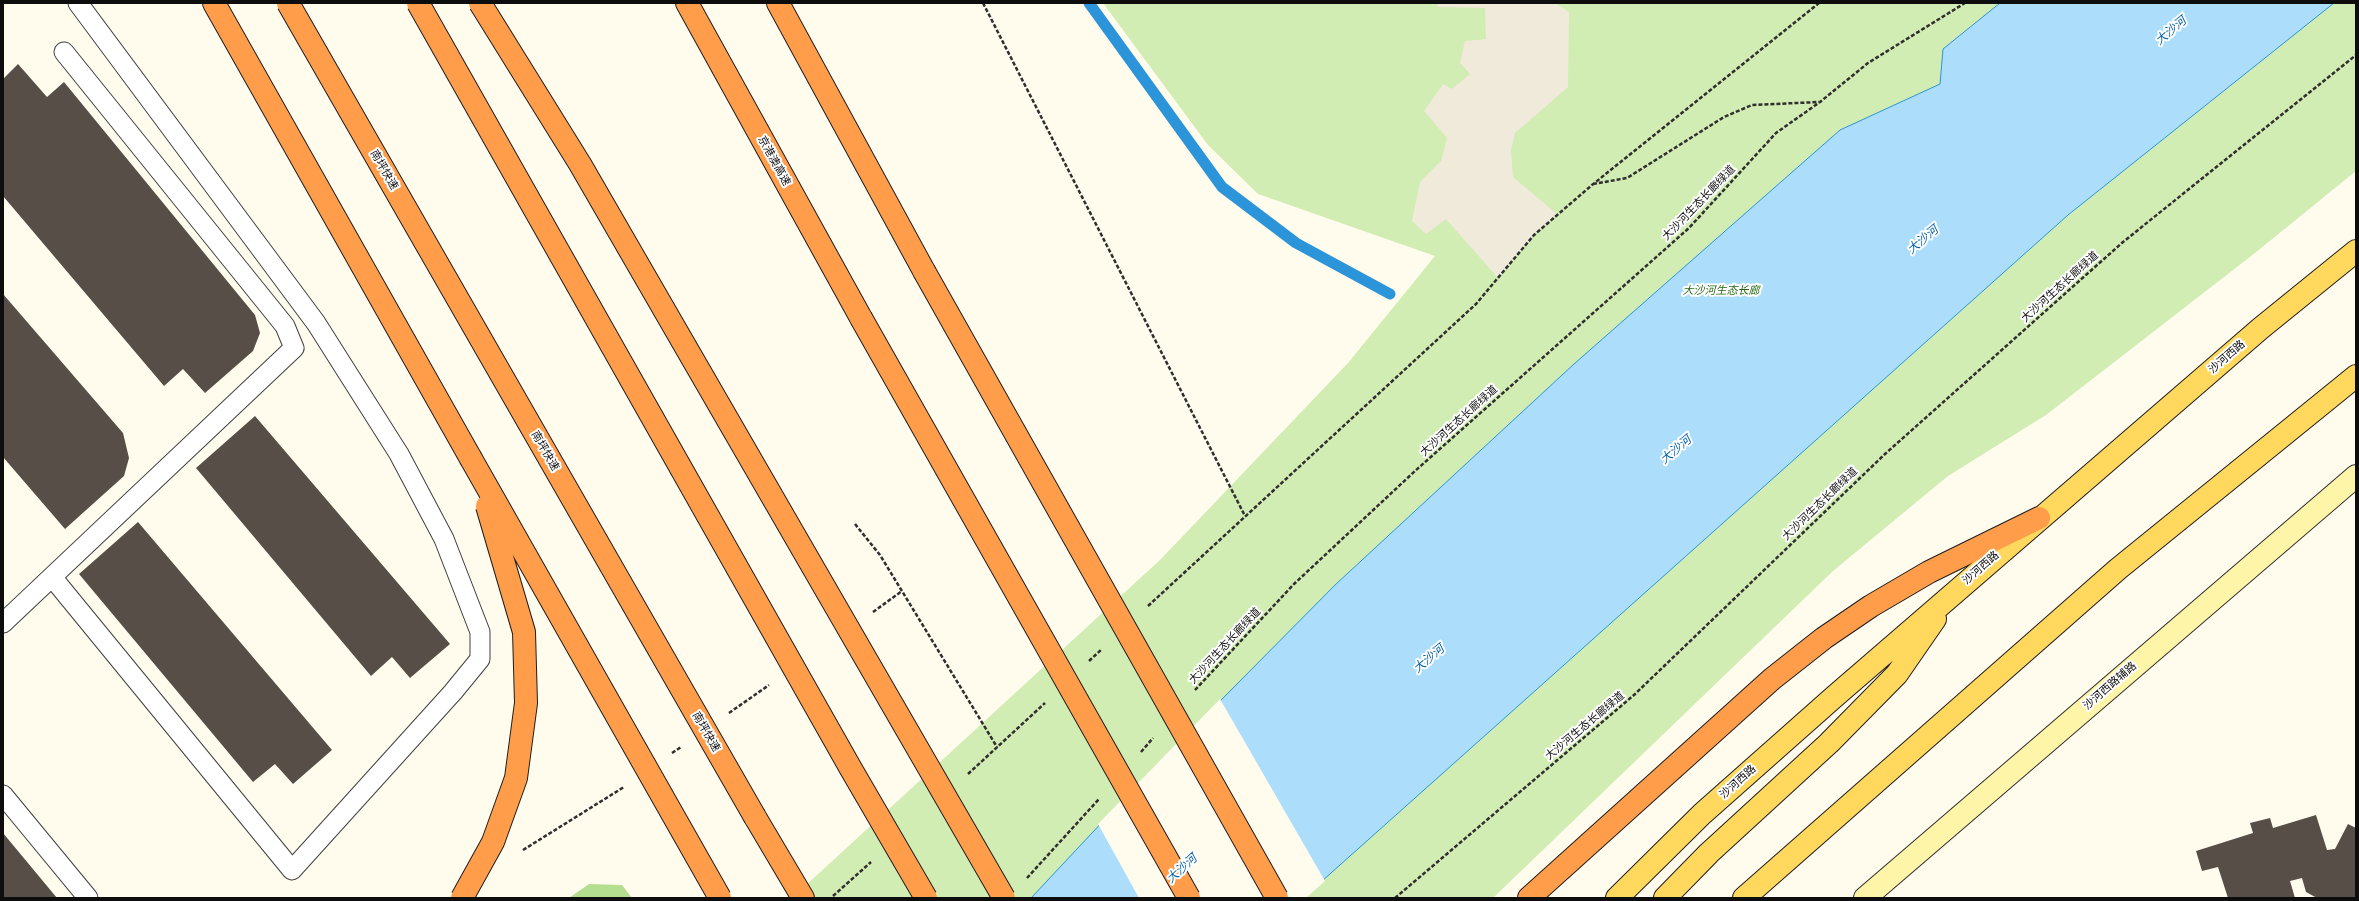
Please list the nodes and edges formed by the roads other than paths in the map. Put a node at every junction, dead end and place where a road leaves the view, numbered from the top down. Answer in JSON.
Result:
{"nodes":[{"id":1,"x":78,"y":3,"type":"edge"},
{"id":2,"x":214,"y":3,"type":"edge"},
{"id":3,"x":288,"y":3,"type":"edge"},
{"id":4,"x":418,"y":3,"type":"edge"},
{"id":5,"x":480,"y":3,"type":"edge"},
{"id":6,"x":687,"y":3,"type":"edge"},
{"id":7,"x":778,"y":3,"type":"edge"},
{"id":8,"x":64,"y":52,"type":"dead end"},
{"id":9,"x":2356,"y":251,"type":"edge"},
{"id":10,"x":2356,"y":376,"type":"edge"},
{"id":11,"x":470,"y":457,"type":"junction"},
{"id":12,"x":2356,"y":476,"type":"edge"},
{"id":13,"x":2039,"y":518,"type":"junction"},
{"id":14,"x":52,"y":577,"type":"junction"},
{"id":15,"x":1951,"y":595,"type":"junction"},
{"id":16,"x":3,"y":623,"type":"edge"},
{"id":17,"x":3,"y":795,"type":"edge"},
{"id":18,"x":88,"y":898,"type":"edge"},
{"id":19,"x":462,"y":898,"type":"edge"},
{"id":20,"x":720,"y":898,"type":"edge"},
{"id":21,"x":803,"y":898,"type":"edge"},
{"id":22,"x":926,"y":898,"type":"edge"},
{"id":23,"x":1004,"y":898,"type":"edge"},
{"id":24,"x":1190,"y":898,"type":"edge"},
{"id":25,"x":1277,"y":898,"type":"edge"},
{"id":26,"x":1529,"y":898,"type":"edge"},
{"id":27,"x":1617,"y":898,"type":"edge"},
{"id":28,"x":1665,"y":898,"type":"edge"},
{"id":29,"x":1744,"y":898,"type":"edge"},
{"id":30,"x":1865,"y":898,"type":"edge"}],
"edges":[{"from":1,"to":14,"type":"lane"},
{"from":2,"to":11,"type":"highway"},
{"from":3,"to":21,"type":"highway","name":"南坪快速","bridge":true},
{"from":4,"to":22,"type":"highway","bridge":true},
{"from":5,"to":23,"type":"highway","bridge":true},
{"from":6,"to":24,"type":"highway","name":"京港澳高速","bridge":true},
{"from":7,"to":25,"type":"highway","bridge":true},
{"from":8,"to":14,"type":"lane"},
{"from":9,"to":13,"type":"main road","name":"沙河西路"},
{"from":10,"to":29,"type":"main road"},
{"from":11,"to":19,"type":"highway","bridge":true},
{"from":11,"to":20,"type":"highway","bridge":true},
{"from":12,"to":30,"type":"main road","name":"沙河西路辅路"},
{"from":13,"to":15,"type":"main road","name":"沙河西路"},
{"from":13,"to":26,"type":"highway"},
{"from":14,"to":16,"type":"lane"},
{"from":15,"to":27,"type":"main road","name":"沙河西路"},
{"from":15,"to":28,"type":"main road"},
{"from":17,"to":18,"type":"lane"}]}
